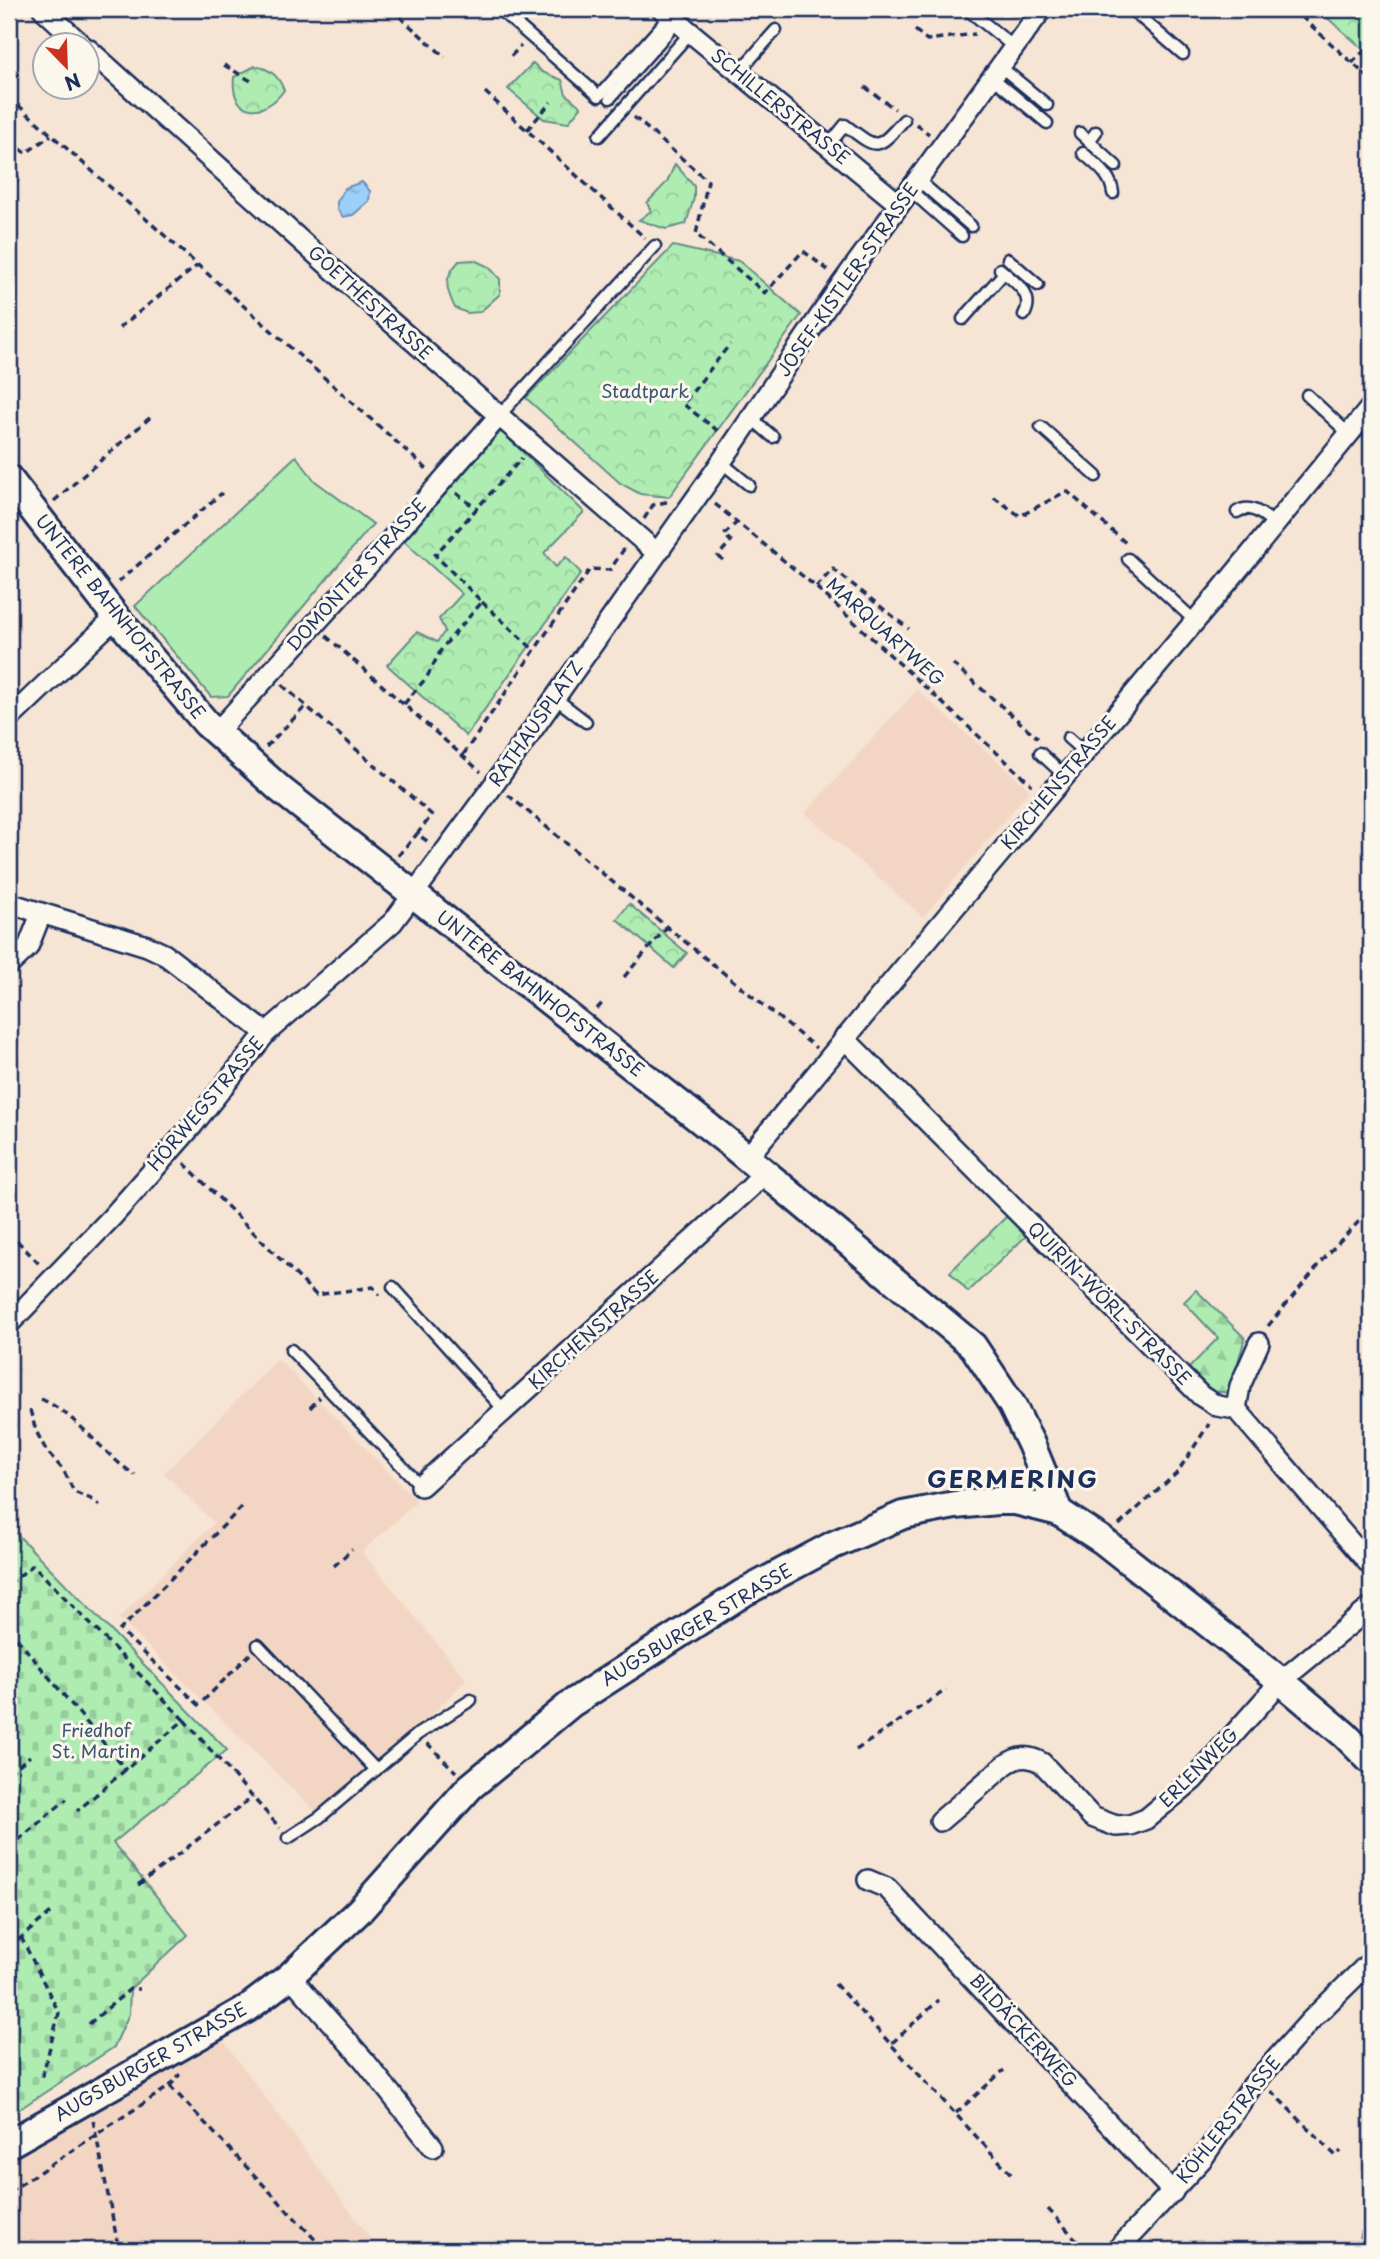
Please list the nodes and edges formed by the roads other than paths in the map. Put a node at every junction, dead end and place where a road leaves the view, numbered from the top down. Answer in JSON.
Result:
{"nodes":[{"id":1,"x":43,"y":9,"type":"edge"},
{"id":2,"x":499,"y":9,"type":"edge"},
{"id":3,"x":967,"y":9,"type":"edge"},
{"id":4,"x":1042,"y":9,"type":"edge"},
{"id":5,"x":1131,"y":9,"type":"edge"},
{"id":6,"x":674,"y":20,"type":"edge"},
{"id":7,"x":776,"y":30,"type":"dead end"},
{"id":8,"x":68,"y":32,"type":"edge"},
{"id":9,"x":1014,"y":48,"type":"junction"},
{"id":10,"x":1182,"y":54,"type":"dead end"},
{"id":11,"x":102,"y":62,"type":"edge"},
{"id":12,"x":997,"y":72,"type":"junction"},
{"id":13,"x":738,"y":73,"type":"junction"},
{"id":14,"x":610,"y":98,"type":"dead end"},
{"id":15,"x":1047,"y":105,"type":"dead end"},
{"id":16,"x":904,"y":120,"type":"dead end"},
{"id":17,"x":1046,"y":123,"type":"dead end"},
{"id":18,"x":1096,"y":132,"type":"dead end"},
{"id":19,"x":1080,"y":133,"type":"dead end"},
{"id":20,"x":599,"y":136,"type":"dead end"},
{"id":21,"x":1089,"y":141,"type":"junction"},
{"id":22,"x":828,"y":146,"type":"junction"},
{"id":23,"x":1083,"y":153,"type":"dead end"},
{"id":24,"x":1115,"y":166,"type":"dead end"},
{"id":25,"x":909,"y":192,"type":"junction"},
{"id":26,"x":1114,"y":193,"type":"dead end"},
{"id":27,"x":971,"y":226,"type":"dead end"},
{"id":28,"x":962,"y":236,"type":"dead end"},
{"id":29,"x":655,"y":246,"type":"road end"},
{"id":30,"x":1008,"y":258,"type":"dead end"},
{"id":31,"x":1038,"y":285,"type":"dead end"},
{"id":32,"x":1024,"y":315,"type":"dead end"},
{"id":33,"x":963,"y":319,"type":"dead end"},
{"id":34,"x":1307,"y":394,"type":"dead end"},
{"id":35,"x":1371,"y":407,"type":"edge"},
{"id":36,"x":498,"y":416,"type":"junction"},
{"id":37,"x":751,"y":418,"type":"junction"},
{"id":38,"x":1041,"y":427,"type":"dead end"},
{"id":39,"x":1349,"y":434,"type":"junction"},
{"id":40,"x":772,"y":437,"type":"dead end"},
{"id":41,"x":721,"y":462,"type":"junction"},
{"id":42,"x":1096,"y":476,"type":"dead end"},
{"id":43,"x":9,"y":479,"type":"edge"},
{"id":44,"x":749,"y":485,"type":"dead end"},
{"id":45,"x":1237,"y":512,"type":"dead end"},
{"id":46,"x":1275,"y":524,"type":"junction"},
{"id":47,"x":657,"y":553,"type":"junction"},
{"id":48,"x":1128,"y":559,"type":"dead end"},
{"id":49,"x":108,"y":607,"type":"junction"},
{"id":50,"x":1195,"y":621,"type":"junction"},
{"id":51,"x":555,"y":698,"type":"junction"},
{"id":52,"x":9,"y":719,"type":"edge"},
{"id":53,"x":586,"y":722,"type":"dead end"},
{"id":54,"x":216,"y":733,"type":"junction"},
{"id":55,"x":1068,"y":738,"type":"dead end"},
{"id":56,"x":1040,"y":753,"type":"dead end"},
{"id":57,"x":1085,"y":753,"type":"junction"},
{"id":58,"x":1065,"y":776,"type":"junction"},
{"id":59,"x":414,"y":894,"type":"junction"},
{"id":60,"x":9,"y":902,"type":"edge"},
{"id":61,"x":41,"y":914,"type":"junction"},
{"id":62,"x":9,"y":965,"type":"edge"},
{"id":63,"x":266,"y":1033,"type":"junction"},
{"id":64,"x":844,"y":1038,"type":"junction"},
{"id":65,"x":756,"y":1165,"type":"junction"},
{"id":66,"x":393,"y":1287,"type":"dead end"},
{"id":67,"x":9,"y":1324,"type":"edge"},
{"id":68,"x":1259,"y":1343,"type":"road end"},
{"id":69,"x":291,"y":1350,"type":"dead end"},
{"id":70,"x":1226,"y":1408,"type":"junction"},
{"id":71,"x":505,"y":1411,"type":"junction"},
{"id":72,"x":421,"y":1486,"type":"joint"},
{"id":73,"x":1059,"y":1511,"type":"junction"},
{"id":74,"x":1371,"y":1566,"type":"edge"},
{"id":75,"x":1371,"y":1607,"type":"edge"},
{"id":76,"x":258,"y":1645,"type":"road end"},
{"id":77,"x":1281,"y":1681,"type":"junction"},
{"id":78,"x":471,"y":1700,"type":"dead end"},
{"id":79,"x":1371,"y":1761,"type":"edge"},
{"id":80,"x":376,"y":1770,"type":"junction"},
{"id":81,"x":940,"y":1821,"type":"dead end"},
{"id":82,"x":288,"y":1838,"type":"road end"},
{"id":83,"x":867,"y":1880,"type":"dead end"},
{"id":84,"x":1371,"y":1961,"type":"edge"},
{"id":85,"x":290,"y":1976,"type":"junction"},
{"id":86,"x":9,"y":2144,"type":"edge"},
{"id":87,"x":433,"y":2147,"type":"dead end"},
{"id":88,"x":1172,"y":2192,"type":"junction"},
{"id":89,"x":1117,"y":2250,"type":"edge"}],
"edges":[{"from":1,"to":8,"type":"street"},
{"from":2,"to":6,"type":"lane"},
{"from":3,"to":9,"type":"lane"},
{"from":4,"to":9,"type":"street","name":"JOSEF-KISTLER-STRASSE"},
{"from":5,"to":10,"type":"lane"},
{"from":6,"to":13,"type":"street","name":"SCHILLERSTRASSE"},
{"from":6,"to":14,"type":"lane"},
{"from":6,"to":20,"type":"lane"},
{"from":7,"to":13,"type":"lane"},
{"from":9,"to":12,"type":"street","name":"JOSEF-KISTLER-STRASSE"},
{"from":11,"to":36,"type":"street","name":"GOETHESTRASSE"},
{"from":12,"to":15,"type":"lane"},
{"from":12,"to":17,"type":"lane"},
{"from":12,"to":25,"type":"street","name":"JOSEF-KISTLER-STRASSE"},
{"from":13,"to":22,"type":"street","name":"SCHILLERSTRASSE"},
{"from":16,"to":22,"type":"lane"},
{"from":18,"to":21,"type":"lane"},
{"from":19,"to":21,"type":"lane"},
{"from":21,"to":24,"type":"lane"},
{"from":22,"to":25,"type":"street","name":"SCHILLERSTRASSE"},
{"from":23,"to":26,"type":"lane"},
{"from":25,"to":27,"type":"lane"},
{"from":25,"to":28,"type":"lane"},
{"from":25,"to":37,"type":"street","name":"JOSEF-KISTLER-STRASSE"},
{"from":29,"to":36,"type":"lane"},
{"from":30,"to":31,"type":"lane"},
{"from":32,"to":33,"type":"lane"},
{"from":34,"to":39,"type":"lane"},
{"from":35,"to":39,"type":"street","name":"KIRCHENSTRASSE"},
{"from":36,"to":47,"type":"street","name":"GOETHESTRASSE"},
{"from":36,"to":54,"type":"street","name":"DOMONTER STRASSE"},
{"from":37,"to":40,"type":"lane"},
{"from":37,"to":41,"type":"street","name":"JOSEF-KISTLER-STRASSE"},
{"from":38,"to":42,"type":"lane"},
{"from":39,"to":46,"type":"street","name":"KIRCHENSTRASSE"},
{"from":41,"to":44,"type":"lane"},
{"from":41,"to":47,"type":"street","name":"JOSEF-KISTLER-STRASSE"},
{"from":43,"to":49,"type":"street","name":"UNTERE BAHNHOFSTRASSE"},
{"from":45,"to":46,"type":"lane"},
{"from":46,"to":50,"type":"street","name":"KIRCHENSTRASSE"},
{"from":47,"to":51,"type":"street","name":"RATHAUSPLATZ"},
{"from":48,"to":50,"type":"lane"},
{"from":49,"to":52,"type":"street"},
{"from":49,"to":54,"type":"street","name":"UNTERE BAHNHOFSTRASSE"},
{"from":50,"to":57,"type":"street","name":"KIRCHENSTRASSE"},
{"from":51,"to":53,"type":"lane"},
{"from":51,"to":59,"type":"street","name":"RATHAUSPLATZ"},
{"from":54,"to":59,"type":"street","name":"UNTERE BAHNHOFSTRASSE"},
{"from":55,"to":57,"type":"lane"},
{"from":56,"to":58,"type":"lane"},
{"from":57,"to":58,"type":"street","name":"KIRCHENSTRASSE"},
{"from":58,"to":64,"type":"street","name":"KIRCHENSTRASSE"},
{"from":59,"to":63,"type":"street","name":"HÖRWEGSTRASSE"},
{"from":59,"to":65,"type":"street","name":"UNTERE BAHNHOFSTRASSE"},
{"from":60,"to":61,"type":"street"},
{"from":61,"to":62,"type":"street"},
{"from":61,"to":63,"type":"street"},
{"from":63,"to":67,"type":"street","name":"HÖRWEGSTRASSE"},
{"from":64,"to":65,"type":"street","name":"KIRCHENSTRASSE"},
{"from":64,"to":70,"type":"street","name":"QUIRIN-WÖRL-STRASSE"},
{"from":65,"to":71,"type":"street","name":"KIRCHENSTRASSE"},
{"from":65,"to":73,"type":"street","name":"UNTERE BAHNHOFSTRASSE"},
{"from":66,"to":71,"type":"lane"},
{"from":68,"to":70,"type":"street"},
{"from":69,"to":72,"type":"lane"},
{"from":70,"to":74,"type":"street","name":"QUIRIN-WÖRL-STRASSE"},
{"from":71,"to":72,"type":"street","name":"KIRCHENSTRASSE"},
{"from":73,"to":77,"type":"street","name":"AUGSBURGER STRASSE"},
{"from":73,"to":85,"type":"street","name":"AUGSBURGER STRASSE"},
{"from":75,"to":77,"type":"street"},
{"from":76,"to":80,"type":"lane"},
{"from":77,"to":79,"type":"street","name":"AUGSBURGER STRASSE"},
{"from":77,"to":81,"type":"street","name":"ERLENWEG"},
{"from":78,"to":80,"type":"lane"},
{"from":80,"to":82,"type":"lane"},
{"from":83,"to":88,"type":"street","name":"BILDÄCKERWEG"},
{"from":84,"to":88,"type":"street","name":"KÖHLERSTRASSE"},
{"from":85,"to":86,"type":"street","name":"AUGSBURGER STRASSE"},
{"from":85,"to":87,"type":"street"},
{"from":88,"to":89,"type":"street","name":"KÖHLERSTRASSE"}]}
